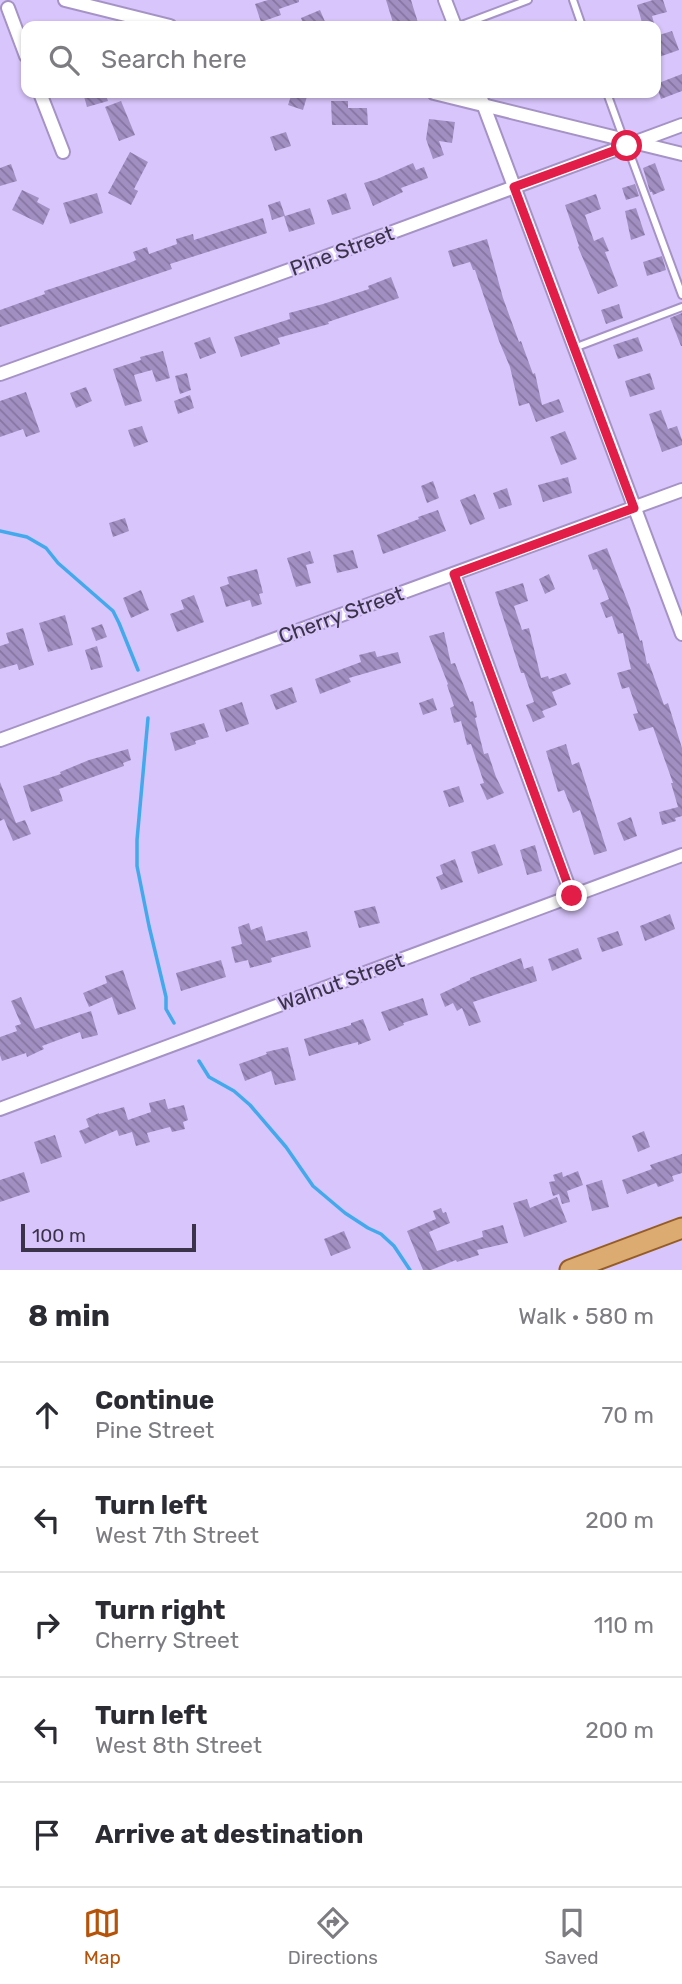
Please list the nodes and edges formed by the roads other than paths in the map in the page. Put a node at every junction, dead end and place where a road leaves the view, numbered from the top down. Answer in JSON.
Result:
{"nodes":[{"id":1,"x":65,"y":0,"type":"edge"},
{"id":2,"x":445,"y":0,"type":"edge"},
{"id":3,"x":528,"y":0,"type":"edge"},
{"id":4,"x":573,"y":0,"type":"edge"},
{"id":5,"x":94,"y":3,"type":"edge"},
{"id":6,"x":6,"y":7,"type":"edge"},
{"id":7,"x":153,"y":21,"type":"edge"},
{"id":8,"x":455,"y":21,"type":"edge"},
{"id":9,"x":471,"y":21,"type":"edge"},
{"id":10,"x":580,"y":21,"type":"edge"},
{"id":11,"x":21,"y":44,"type":"edge"},
{"id":12,"x":42,"y":98,"type":"edge"},
{"id":13,"x":453,"y":98,"type":"edge"},
{"id":14,"x":481,"y":98,"type":"edge"},
{"id":15,"x":609,"y":98,"type":"edge"},
{"id":16,"x":484,"y":106,"type":"junction"},
{"id":17,"x":682,"y":125,"type":"edge"},
{"id":18,"x":629,"y":143,"type":"junction"},
{"id":19,"x":63,"y":152,"type":"dead end"},
{"id":20,"x":682,"y":154,"type":"edge"},
{"id":21,"x":514,"y":187,"type":"junction"},
{"id":22,"x":682,"y":295,"type":"edge"},
{"id":23,"x":682,"y":307,"type":"edge"},
{"id":24,"x":574,"y":348,"type":"junction"},
{"id":25,"x":0,"y":374,"type":"edge"},
{"id":26,"x":682,"y":490,"type":"edge"},
{"id":27,"x":634,"y":508,"type":"junction"},
{"id":28,"x":454,"y":574,"type":"junction"},
{"id":29,"x":682,"y":634,"type":"edge"},
{"id":30,"x":0,"y":740,"type":"edge"},
{"id":31,"x":682,"y":855,"type":"edge"},
{"id":32,"x":572,"y":896,"type":"junction"},
{"id":33,"x":0,"y":1109,"type":"edge"},
{"id":34,"x":682,"y":1228,"type":"edge"},
{"id":35,"x":570,"y":1270,"type":"edge"}],
"edges":[{"from":1,"to":5,"type":"street"},
{"from":2,"to":8,"type":"street"},
{"from":3,"to":9,"type":"lane"},
{"from":4,"to":10,"type":"lane"},
{"from":5,"to":7,"type":"street"},
{"from":6,"to":11,"type":"street"},
{"from":12,"to":19,"type":"street"},
{"from":13,"to":16,"type":"street"},
{"from":14,"to":16,"type":"street"},
{"from":15,"to":18,"type":"lane"},
{"from":16,"to":18,"type":"street"},
{"from":16,"to":21,"type":"street"},
{"from":17,"to":18,"type":"street","name":"Pine Street"},
{"from":18,"to":20,"type":"street"},
{"from":18,"to":21,"type":"street","name":"Pine Street"},
{"from":18,"to":22,"type":"lane"},
{"from":21,"to":24,"type":"street"},
{"from":21,"to":25,"type":"street","name":"Pine Street"},
{"from":23,"to":24,"type":"lane"},
{"from":24,"to":27,"type":"street"},
{"from":26,"to":27,"type":"street","name":"Cherry Street"},
{"from":27,"to":28,"type":"street","name":"Cherry Street"},
{"from":27,"to":29,"type":"street"},
{"from":28,"to":30,"type":"street","name":"Cherry Street"},
{"from":28,"to":32,"type":"street"},
{"from":31,"to":32,"type":"street","name":"Walnut Street"},
{"from":32,"to":33,"type":"street","name":"Walnut Street"},
{"from":34,"to":35,"type":"main road"}]}
